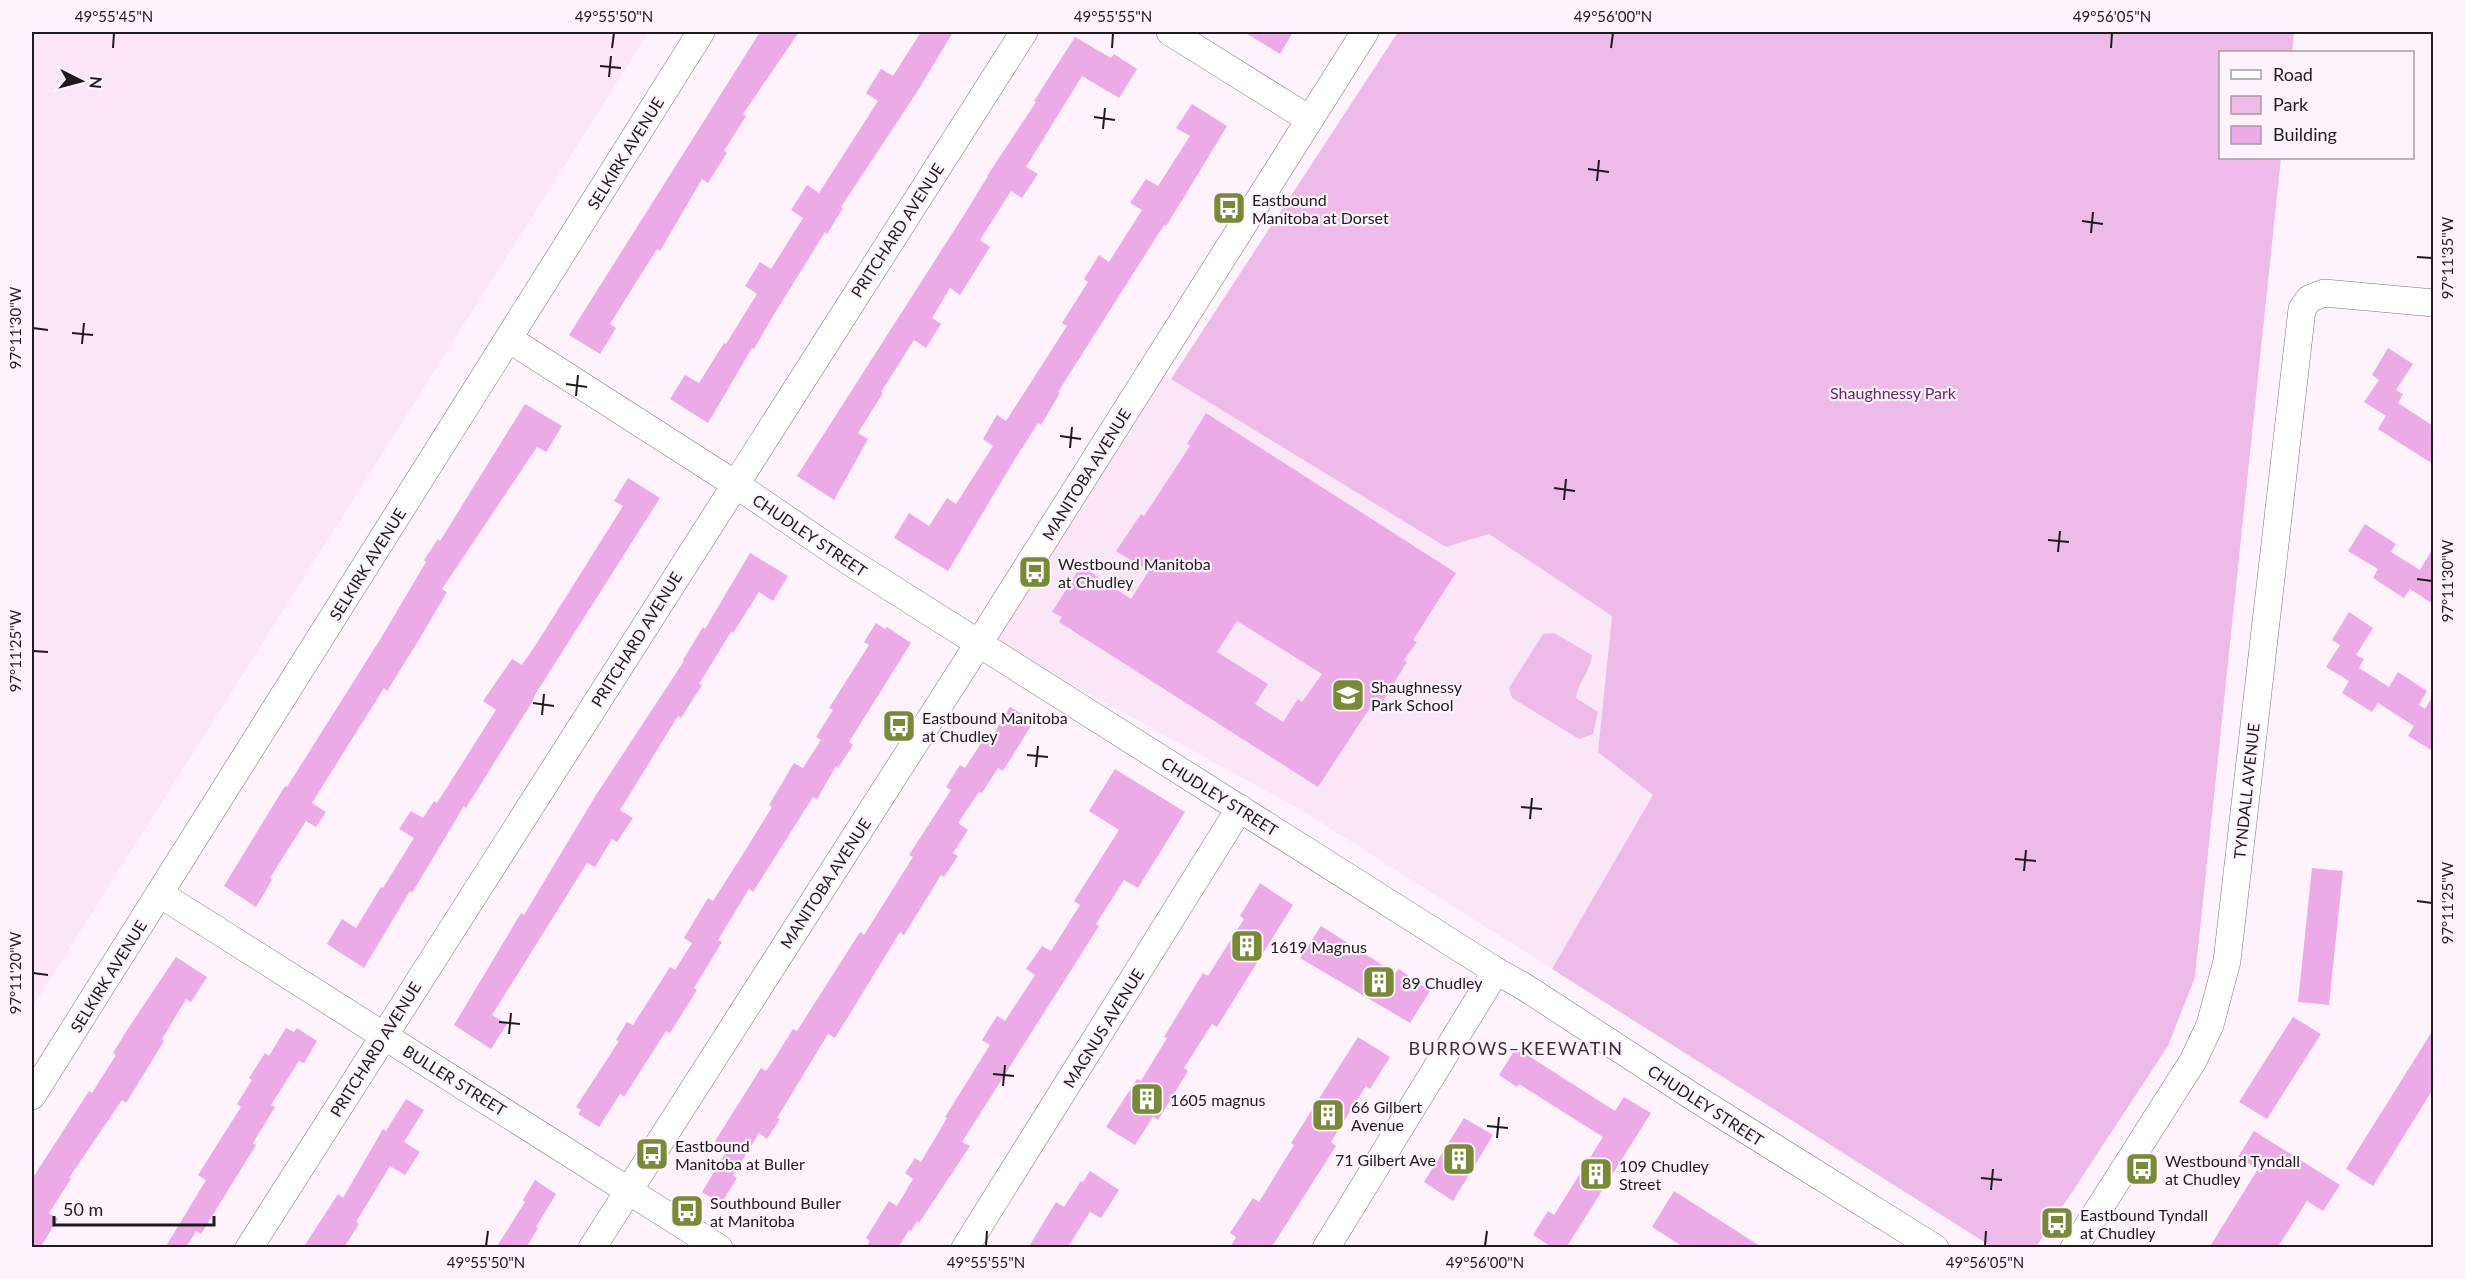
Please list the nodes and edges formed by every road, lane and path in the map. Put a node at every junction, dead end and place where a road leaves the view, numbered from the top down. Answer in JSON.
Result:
{"nodes":[{"id":1,"x":700,"y":32,"type":"edge"},
{"id":2,"x":1024,"y":32,"type":"edge"},
{"id":3,"x":1170,"y":32,"type":"edge"},
{"id":4,"x":1365,"y":32,"type":"edge"},
{"id":5,"x":1310,"y":119,"type":"junction"},
{"id":6,"x":2433,"y":303,"type":"edge"},
{"id":7,"x":509,"y":339,"type":"junction"},
{"id":8,"x":735,"y":484,"type":"junction"},
{"id":9,"x":978,"y":644,"type":"junction"},
{"id":10,"x":1240,"y":808,"type":"junction"},
{"id":11,"x":160,"y":894,"type":"junction"},
{"id":12,"x":1496,"y":971,"type":"junction"},
{"id":13,"x":384,"y":1035,"type":"junction"},
{"id":14,"x":32,"y":1096,"type":"edge"},
{"id":15,"x":629,"y":1190,"type":"junction"},
{"id":16,"x":249,"y":1248,"type":"edge"},
{"id":17,"x":592,"y":1248,"type":"edge"},
{"id":18,"x":719,"y":1248,"type":"edge"},
{"id":19,"x":965,"y":1248,"type":"edge"},
{"id":20,"x":1326,"y":1248,"type":"edge"},
{"id":21,"x":1935,"y":1248,"type":"edge"},
{"id":22,"x":2074,"y":1248,"type":"edge"}],
"edges":[{"from":1,"to":7,"type":"street","name":"SELKIRK AVENUE"},
{"from":2,"to":8,"type":"street","name":"PRITCHARD AVENUE"},
{"from":3,"to":5,"type":"street"},
{"from":4,"to":5,"type":"street","name":"MANITOBA AVENUE"},
{"from":5,"to":9,"type":"street","name":"MANITOBA AVENUE"},
{"from":6,"to":22,"type":"street","name":"TYNDALL AVENUE"},
{"from":7,"to":8,"type":"street","name":"CHUDLEY STREET"},
{"from":7,"to":11,"type":"street","name":"SELKIRK AVENUE"},
{"from":8,"to":9,"type":"street","name":"CHUDLEY STREET"},
{"from":8,"to":13,"type":"street","name":"PRITCHARD AVENUE"},
{"from":9,"to":10,"type":"street","name":"CHUDLEY STREET"},
{"from":9,"to":15,"type":"street","name":"MANITOBA AVENUE"},
{"from":10,"to":12,"type":"street","name":"CHUDLEY STREET"},
{"from":10,"to":19,"type":"street","name":"MAGNUS AVENUE"},
{"from":11,"to":13,"type":"street","name":"BULLER STREET"},
{"from":11,"to":14,"type":"street","name":"SELKIRK AVENUE"},
{"from":12,"to":20,"type":"street"},
{"from":12,"to":21,"type":"street","name":"CHUDLEY STREET"},
{"from":13,"to":15,"type":"street","name":"BULLER STREET"},
{"from":13,"to":16,"type":"street","name":"PRITCHARD AVENUE"},
{"from":15,"to":17,"type":"street","name":"MANITOBA AVENUE"},
{"from":15,"to":18,"type":"street","name":"BULLER STREET"}]}
